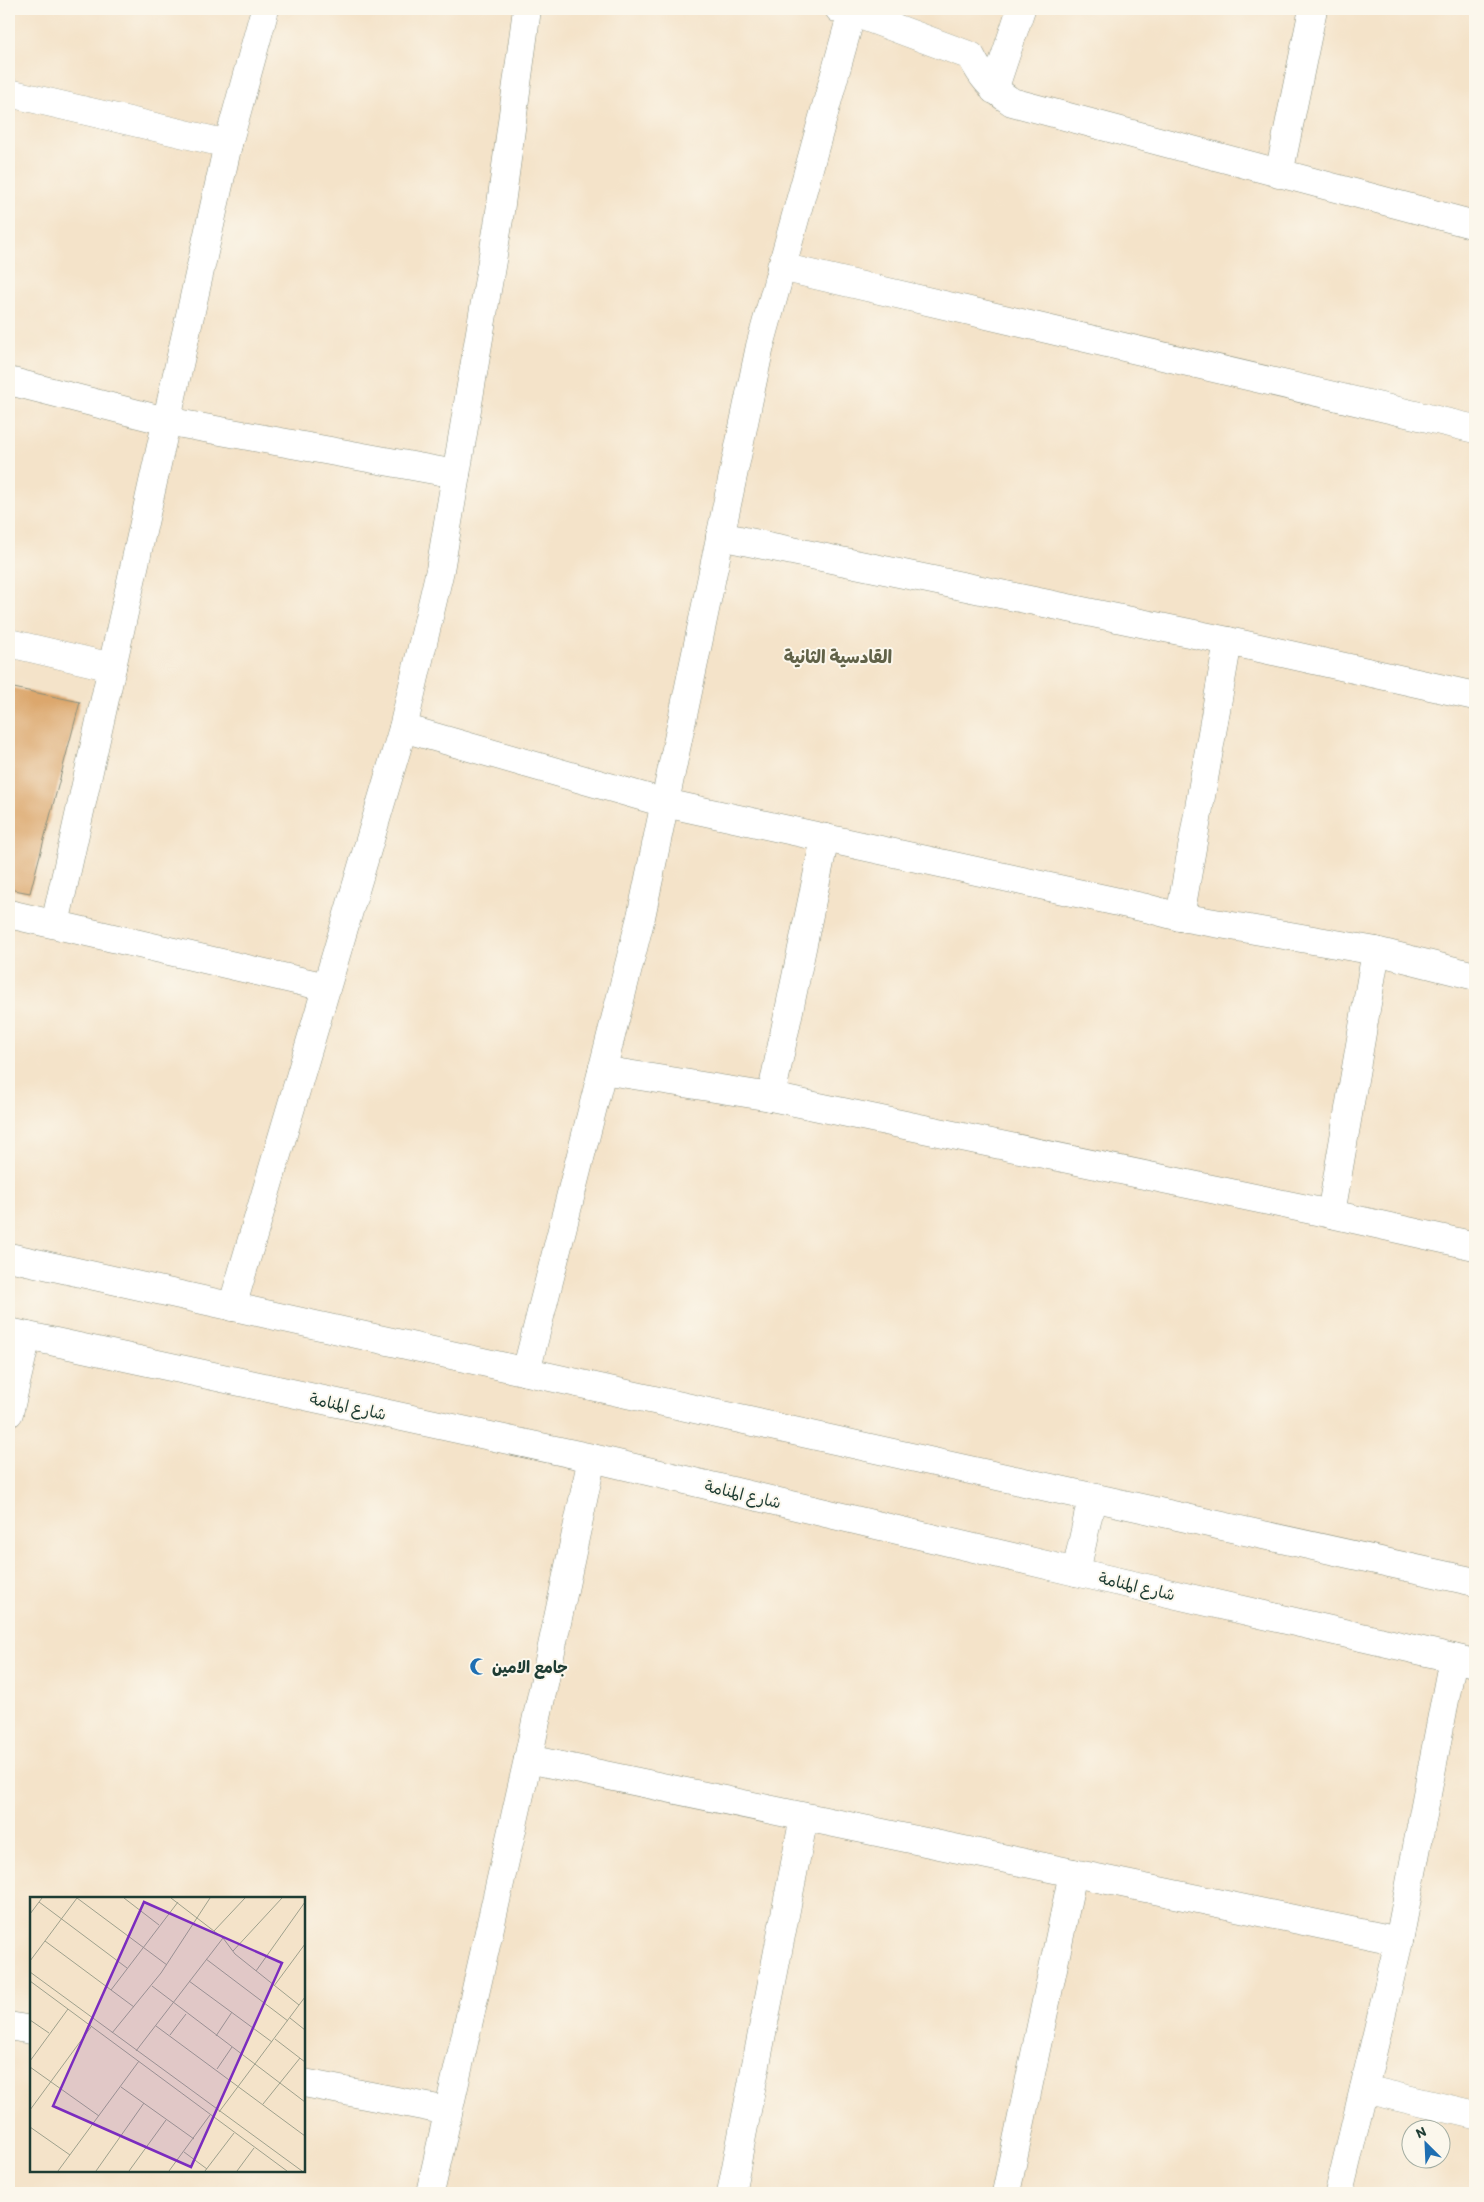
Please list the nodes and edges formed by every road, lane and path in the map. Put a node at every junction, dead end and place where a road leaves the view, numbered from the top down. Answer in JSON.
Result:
{"nodes":[{"id":1,"x":265,"y":9,"type":"edge"},
{"id":2,"x":527,"y":9,"type":"edge"},
{"id":3,"x":1021,"y":9,"type":"edge"},
{"id":4,"x":1313,"y":9,"type":"edge"},
{"id":5,"x":845,"y":11,"type":"edge"},
{"id":6,"x":994,"y":90,"type":"junction"},
{"id":7,"x":9,"y":93,"type":"edge"},
{"id":8,"x":228,"y":144,"type":"junction"},
{"id":9,"x":1279,"y":174,"type":"junction"},
{"id":10,"x":1475,"y":225,"type":"edge"},
{"id":11,"x":782,"y":267,"type":"junction"},
{"id":12,"x":9,"y":381,"type":"edge"},
{"id":13,"x":166,"y":421,"type":"junction"},
{"id":14,"x":1475,"y":429,"type":"edge"},
{"id":15,"x":456,"y":474,"type":"junction"},
{"id":16,"x":720,"y":536,"type":"junction"},
{"id":17,"x":1228,"y":641,"type":"junction"},
{"id":18,"x":9,"y":643,"type":"edge"},
{"id":19,"x":112,"y":667,"type":"junction"},
{"id":20,"x":1475,"y":696,"type":"edge"},
{"id":21,"x":404,"y":728,"type":"junction"},
{"id":22,"x":665,"y":803,"type":"junction"},
{"id":23,"x":825,"y":838,"type":"junction"},
{"id":24,"x":9,"y":914,"type":"edge"},
{"id":25,"x":1180,"y":917,"type":"junction"},
{"id":26,"x":55,"y":924,"type":"junction"},
{"id":27,"x":1376,"y":951,"type":"junction"},
{"id":28,"x":1475,"y":976,"type":"edge"},
{"id":29,"x":326,"y":987,"type":"junction"},
{"id":30,"x":602,"y":1070,"type":"junction"},
{"id":31,"x":770,"y":1097,"type":"junction"},
{"id":32,"x":1331,"y":1214,"type":"junction"},
{"id":33,"x":1475,"y":1246,"type":"edge"},
{"id":34,"x":9,"y":1258,"type":"edge"},
{"id":35,"x":232,"y":1307,"type":"junction"},
{"id":36,"x":18,"y":1334,"type":"edge"},
{"id":37,"x":526,"y":1372,"type":"junction"},
{"id":38,"x":9,"y":1414,"type":"edge"},
{"id":39,"x":592,"y":1458,"type":"junction"},
{"id":40,"x":1092,"y":1498,"type":"junction"},
{"id":41,"x":1076,"y":1572,"type":"junction"},
{"id":42,"x":1475,"y":1582,"type":"edge"},
{"id":43,"x":1464,"y":1661,"type":"edge"},
{"id":44,"x":528,"y":1759,"type":"junction"},
{"id":45,"x":804,"y":1817,"type":"junction"},
{"id":46,"x":1073,"y":1873,"type":"junction"},
{"id":47,"x":1399,"y":1941,"type":"junction"},
{"id":48,"x":9,"y":2026,"type":"edge"},
{"id":49,"x":30,"y":2030,"type":"edge"},
{"id":50,"x":305,"y":2083,"type":"edge"},
{"id":51,"x":1364,"y":2089,"type":"junction"},
{"id":52,"x":448,"y":2111,"type":"junction"},
{"id":53,"x":1475,"y":2115,"type":"edge"},
{"id":54,"x":430,"y":2193,"type":"edge"},
{"id":55,"x":731,"y":2193,"type":"edge"},
{"id":56,"x":1006,"y":2193,"type":"edge"},
{"id":57,"x":1339,"y":2193,"type":"edge"}],
"edges":[{"from":1,"to":8,"type":"main road"},
{"from":2,"to":15,"type":"main road"},
{"from":3,"to":6,"type":"main road"},
{"from":4,"to":9,"type":"main road"},
{"from":5,"to":6,"type":"main road"},
{"from":5,"to":11,"type":"main road"},
{"from":6,"to":9,"type":"main road"},
{"from":7,"to":8,"type":"main road"},
{"from":8,"to":13,"type":"main road"},
{"from":9,"to":10,"type":"main road"},
{"from":11,"to":14,"type":"main road"},
{"from":11,"to":16,"type":"main road"},
{"from":12,"to":13,"type":"main road"},
{"from":13,"to":15,"type":"main road"},
{"from":13,"to":19,"type":"main road"},
{"from":15,"to":21,"type":"main road"},
{"from":16,"to":17,"type":"main road"},
{"from":16,"to":22,"type":"main road"},
{"from":17,"to":20,"type":"main road"},
{"from":17,"to":25,"type":"main road"},
{"from":18,"to":19,"type":"main road"},
{"from":19,"to":26,"type":"main road"},
{"from":21,"to":22,"type":"main road"},
{"from":21,"to":29,"type":"main road"},
{"from":22,"to":23,"type":"main road"},
{"from":22,"to":30,"type":"main road"},
{"from":23,"to":25,"type":"main road"},
{"from":23,"to":31,"type":"main road"},
{"from":24,"to":26,"type":"main road"},
{"from":25,"to":27,"type":"main road"},
{"from":26,"to":29,"type":"main road"},
{"from":27,"to":28,"type":"main road"},
{"from":27,"to":32,"type":"main road"},
{"from":29,"to":35,"type":"main road"},
{"from":30,"to":31,"type":"main road"},
{"from":30,"to":37,"type":"main road"},
{"from":31,"to":32,"type":"main road"},
{"from":32,"to":33,"type":"main road"},
{"from":34,"to":35,"type":"main road"},
{"from":35,"to":37,"type":"main road"},
{"from":36,"to":38,"type":"main road"},
{"from":36,"to":39,"type":"main road","name":"شارع المنامة"},
{"from":37,"to":40,"type":"main road"},
{"from":39,"to":41,"type":"main road","name":"شارع المنامة"},
{"from":39,"to":44,"type":"main road"},
{"from":40,"to":41,"type":"main road"},
{"from":40,"to":42,"type":"main road"},
{"from":41,"to":43,"type":"main road","name":"شارع المنامة"},
{"from":43,"to":47,"type":"main road"},
{"from":44,"to":45,"type":"main road"},
{"from":44,"to":52,"type":"main road"},
{"from":45,"to":46,"type":"main road"},
{"from":45,"to":55,"type":"main road"},
{"from":46,"to":47,"type":"main road"},
{"from":46,"to":56,"type":"main road"},
{"from":47,"to":51,"type":"main road"},
{"from":48,"to":49,"type":"main road"},
{"from":50,"to":52,"type":"main road"},
{"from":51,"to":53,"type":"main road"},
{"from":51,"to":57,"type":"main road"},
{"from":52,"to":54,"type":"main road"}]}
